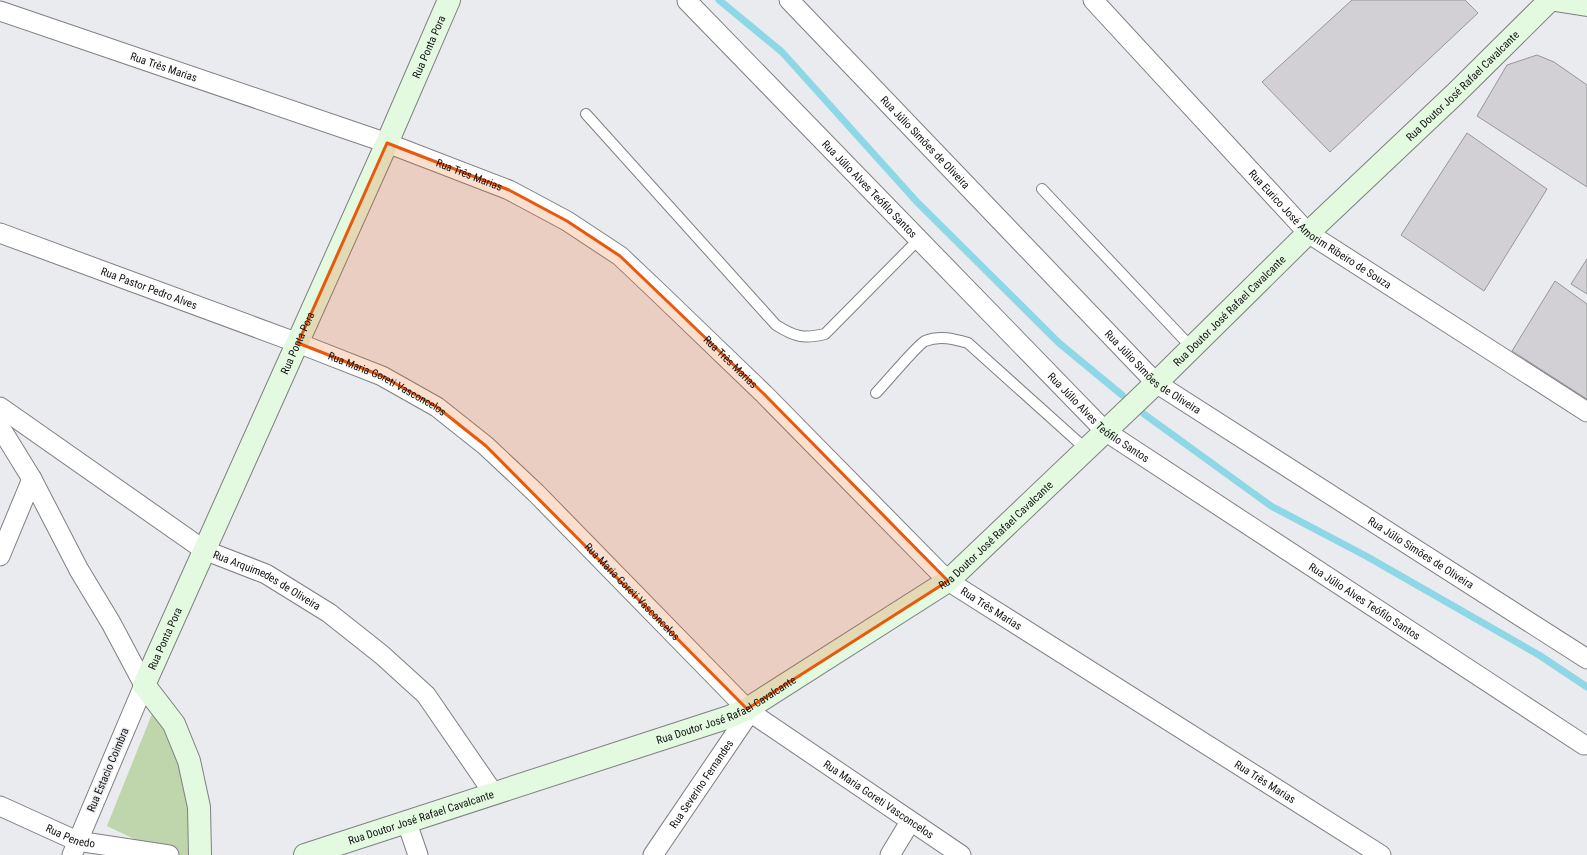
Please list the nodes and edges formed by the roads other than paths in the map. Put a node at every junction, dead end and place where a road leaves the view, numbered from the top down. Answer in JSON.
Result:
{"nodes":[{"id":1,"x":449,"y":0,"type":"edge"},
{"id":2,"x":789,"y":0,"type":"edge"},
{"id":3,"x":1093,"y":0,"type":"edge"},
{"id":4,"x":1550,"y":0,"type":"edge"},
{"id":5,"x":1555,"y":0,"type":"edge"},
{"id":6,"x":687,"y":1,"type":"dead end"},
{"id":7,"x":1587,"y":5,"type":"edge"},
{"id":8,"x":0,"y":11,"type":"edge"},
{"id":9,"x":586,"y":114,"type":"dead end"},
{"id":10,"x":387,"y":143,"type":"junction"},
{"id":11,"x":1042,"y":189,"type":"dead end"},
{"id":12,"x":0,"y":233,"type":"edge"},
{"id":13,"x":1308,"y":233,"type":"junction"},
{"id":14,"x":919,"y":240,"type":"junction"},
{"id":15,"x":298,"y":343,"type":"junction"},
{"id":16,"x":1192,"y":348,"type":"junction"},
{"id":17,"x":1156,"y":383,"type":"junction"},
{"id":18,"x":876,"y":394,"type":"dead end"},
{"id":19,"x":0,"y":407,"type":"edge"},
{"id":20,"x":1587,"y":412,"type":"edge"},
{"id":21,"x":0,"y":427,"type":"edge"},
{"id":22,"x":1105,"y":431,"type":"junction"},
{"id":23,"x":1086,"y":449,"type":"junction"},
{"id":24,"x":32,"y":479,"type":"junction"},
{"id":25,"x":204,"y":550,"type":"junction"},
{"id":26,"x":0,"y":556,"type":"edge"},
{"id":27,"x":948,"y":581,"type":"junction"},
{"id":28,"x":1587,"y":659,"type":"edge"},
{"id":29,"x":144,"y":685,"type":"junction"},
{"id":30,"x":748,"y":710,"type":"junction"},
{"id":31,"x":1584,"y":745,"type":"dead end"},
{"id":32,"x":494,"y":794,"type":"junction"},
{"id":33,"x":0,"y":806,"type":"edge"},
{"id":34,"x":910,"y":822,"type":"junction"},
{"id":35,"x":406,"y":823,"type":"junction"},
{"id":36,"x":74,"y":848,"type":"edge"},
{"id":37,"x":169,"y":855,"type":"edge"},
{"id":38,"x":200,"y":855,"type":"edge"},
{"id":39,"x":305,"y":855,"type":"edge"},
{"id":40,"x":418,"y":855,"type":"edge"},
{"id":41,"x":653,"y":855,"type":"edge"},
{"id":42,"x":890,"y":855,"type":"edge"},
{"id":43,"x":961,"y":855,"type":"edge"},
{"id":44,"x":1381,"y":855,"type":"edge"}],
"edges":[{"from":1,"to":10,"type":"street","name":"Rua Ponta Pora"},
{"from":2,"to":17,"type":"street","name":"Rua Júlio Simões de Oliveira"},
{"from":3,"to":13,"type":"street","name":"Rua Eurico José Amorim Ribeiro de Souza"},
{"from":4,"to":13,"type":"street","name":"Rua Doutor José Rafael Cavalcante"},
{"from":5,"to":7,"type":"street"},
{"from":6,"to":14,"type":"street","name":"Rua Júlio Alves Teófilo Santos"},
{"from":8,"to":10,"type":"street","name":"Rua Três Marias"},
{"from":9,"to":14,"type":"lane"},
{"from":10,"to":15,"type":"street","name":"Rua Ponta Pora"},
{"from":10,"to":27,"type":"street","name":"Rua Três Marias"},
{"from":11,"to":16,"type":"lane"},
{"from":12,"to":15,"type":"street","name":"Rua Pastor Pedro Alves"},
{"from":13,"to":16,"type":"street","name":"Rua Doutor José Rafael Cavalcante"},
{"from":13,"to":20,"type":"street","name":"Rua Eurico José Amorim Ribeiro de Souza"},
{"from":14,"to":22,"type":"street","name":"Rua Júlio Alves Teófilo Santos"},
{"from":15,"to":25,"type":"street","name":"Rua Ponta Pora"},
{"from":15,"to":30,"type":"street","name":"Rua Maria Goreti Vasconcelos"},
{"from":16,"to":17,"type":"street","name":"Rua Doutor José Rafael Cavalcante"},
{"from":17,"to":22,"type":"street","name":"Rua Doutor José Rafael Cavalcante"},
{"from":17,"to":28,"type":"street","name":"Rua Júlio Simões de Oliveira"},
{"from":18,"to":23,"type":"lane"},
{"from":19,"to":25,"type":"street","name":"Rua Arquimedes de Oliveira"},
{"from":21,"to":24,"type":"street"},
{"from":22,"to":23,"type":"street","name":"Rua Doutor José Rafael Cavalcante"},
{"from":22,"to":31,"type":"street","name":"Rua Júlio Alves Teófilo Santos"},
{"from":23,"to":27,"type":"street","name":"Rua Doutor José Rafael Cavalcante"},
{"from":24,"to":26,"type":"street"},
{"from":24,"to":29,"type":"street"},
{"from":25,"to":29,"type":"street","name":"Rua Ponta Pora"},
{"from":25,"to":32,"type":"street","name":"Rua Arquimedes de Oliveira"},
{"from":27,"to":30,"type":"street","name":"Rua Doutor José Rafael Cavalcante"},
{"from":27,"to":44,"type":"street","name":"Rua Três Marias"},
{"from":29,"to":36,"type":"street","name":"Rua Estacio Coimbra"},
{"from":29,"to":38,"type":"street"},
{"from":30,"to":32,"type":"street","name":"Rua Doutor José Rafael Cavalcante"},
{"from":30,"to":34,"type":"street","name":"Rua Maria Goreti Vasconcelos"},
{"from":30,"to":41,"type":"street","name":"Rua Severino Fernandes"},
{"from":32,"to":35,"type":"street","name":"Rua Doutor José Rafael Cavalcante"},
{"from":33,"to":36,"type":"street","name":"Rua Penedo"},
{"from":34,"to":42,"type":"street"},
{"from":34,"to":43,"type":"street","name":"Rua Maria Goreti Vasconcelos"},
{"from":35,"to":39,"type":"street","name":"Rua Doutor José Rafael Cavalcante"},
{"from":35,"to":40,"type":"street"},
{"from":36,"to":37,"type":"street","name":"Rua Penedo"}]}
